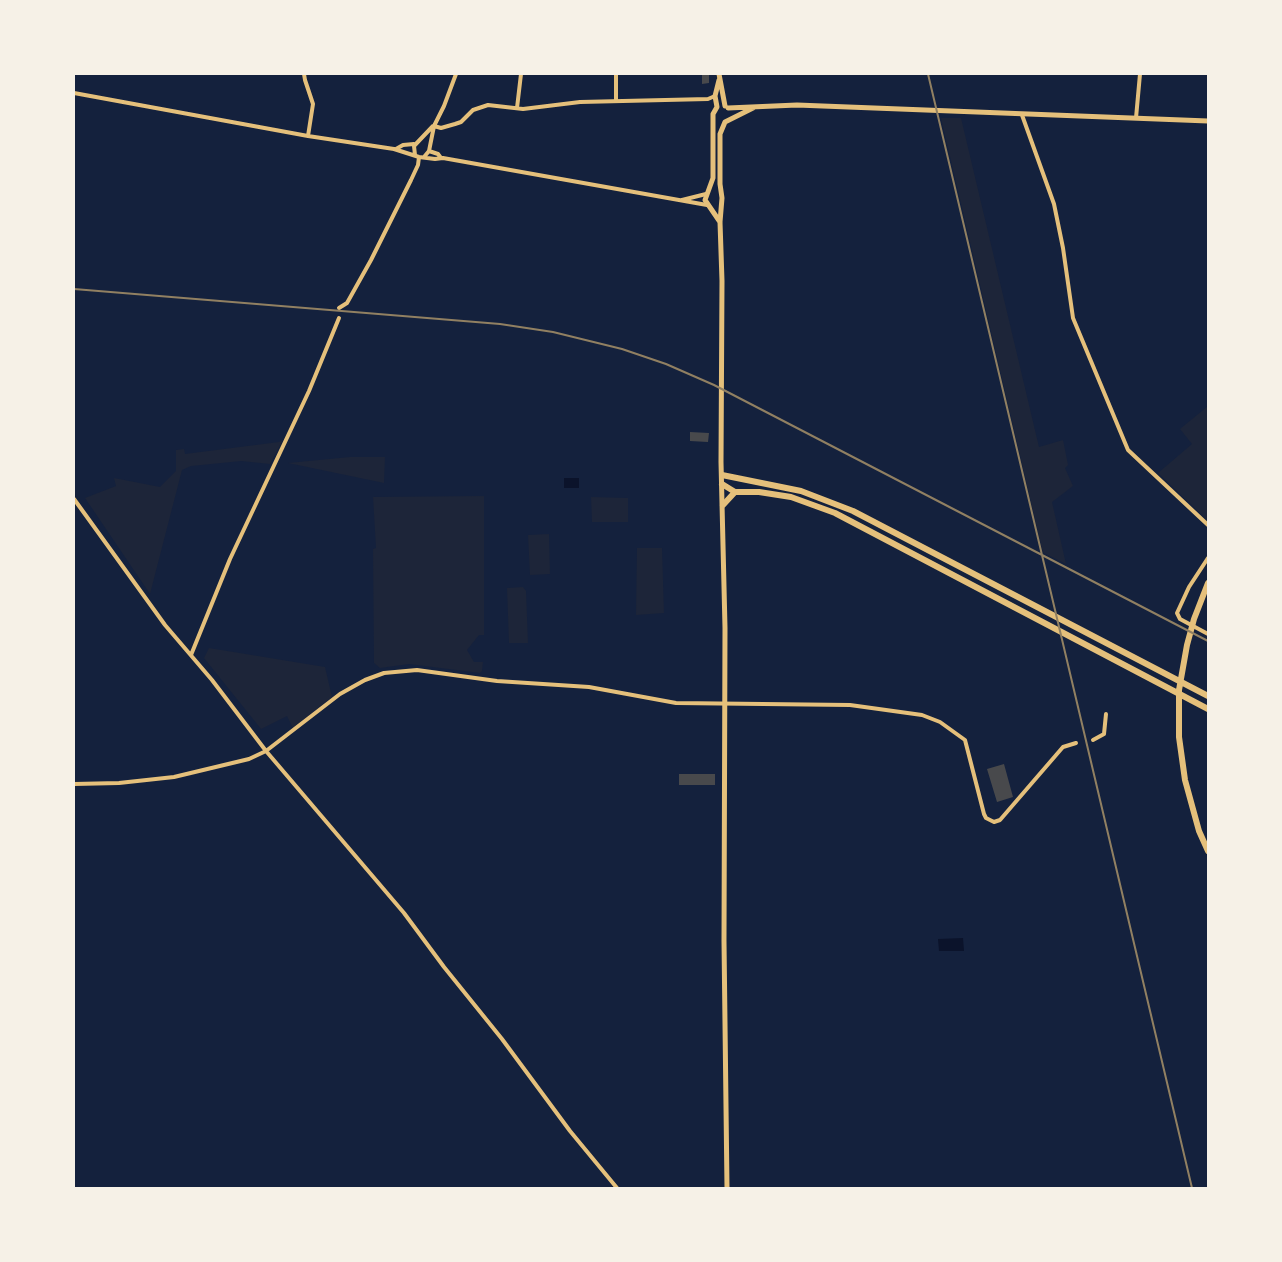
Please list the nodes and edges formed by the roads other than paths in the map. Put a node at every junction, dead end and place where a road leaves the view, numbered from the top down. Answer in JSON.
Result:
{"nodes":[{"id":1,"x":304,"y":74,"type":"edge"},
{"id":2,"x":456,"y":74,"type":"edge"},
{"id":3,"x":521,"y":74,"type":"edge"},
{"id":4,"x":616,"y":74,"type":"edge"},
{"id":5,"x":1140,"y":74,"type":"edge"},
{"id":6,"x":719,"y":77,"type":"edge"},
{"id":7,"x":74,"y":93,"type":"edge"},
{"id":8,"x":715,"y":96,"type":"junction"},
{"id":9,"x":708,"y":99,"type":"junction"},
{"id":10,"x":616,"y":101,"type":"junction"},
{"id":11,"x":717,"y":107,"type":"junction"},
{"id":12,"x":726,"y":107,"type":"junction"},
{"id":13,"x":517,"y":108,"type":"junction"},
{"id":14,"x":753,"y":108,"type":"junction"},
{"id":15,"x":1022,"y":115,"type":"junction"},
{"id":16,"x":714,"y":117,"type":"junction"},
{"id":17,"x":1136,"y":119,"type":"junction"},
{"id":18,"x":727,"y":121,"type":"junction"},
{"id":19,"x":1209,"y":121,"type":"edge"},
{"id":20,"x":434,"y":126,"type":"junction"},
{"id":21,"x":308,"y":136,"type":"junction"},
{"id":22,"x":416,"y":143,"type":"junction"},
{"id":23,"x":395,"y":149,"type":"junction"},
{"id":24,"x":429,"y":149,"type":"junction"},
{"id":25,"x":420,"y":157,"type":"junction"},
{"id":26,"x":441,"y":158,"type":"junction"},
{"id":27,"x":707,"y":193,"type":"junction"},
{"id":28,"x":721,"y":195,"type":"junction"},
{"id":29,"x":681,"y":201,"type":"junction"},
{"id":30,"x":722,"y":203,"type":"junction"},
{"id":31,"x":708,"y":206,"type":"junction"},
{"id":32,"x":720,"y":222,"type":"junction"},
{"id":33,"x":339,"y":308,"type":"dead end"},
{"id":34,"x":339,"y":318,"type":"dead end"},
{"id":35,"x":722,"y":475,"type":"junction"},
{"id":36,"x":722,"y":484,"type":"junction"},
{"id":37,"x":735,"y":492,"type":"junction"},
{"id":38,"x":74,"y":499,"type":"edge"},
{"id":39,"x":723,"y":505,"type":"junction"},
{"id":40,"x":1209,"y":525,"type":"edge"},
{"id":41,"x":1209,"y":558,"type":"edge"},
{"id":42,"x":1209,"y":583,"type":"edge"},
{"id":43,"x":1209,"y":634,"type":"edge"},
{"id":44,"x":191,"y":655,"type":"junction"},
{"id":45,"x":1209,"y":696,"type":"edge"},
{"id":46,"x":725,"y":704,"type":"junction"},
{"id":47,"x":1209,"y":709,"type":"edge"},
{"id":48,"x":1106,"y":714,"type":"dead end"},
{"id":49,"x":1093,"y":740,"type":"dead end"},
{"id":50,"x":1076,"y":743,"type":"dead end"},
{"id":51,"x":266,"y":751,"type":"junction"},
{"id":52,"x":74,"y":784,"type":"edge"},
{"id":53,"x":1209,"y":851,"type":"edge"},
{"id":54,"x":617,"y":1188,"type":"edge"},
{"id":55,"x":727,"y":1188,"type":"edge"}],
"edges":[{"from":1,"to":21,"type":"street"},
{"from":2,"to":20,"type":"street"},
{"from":3,"to":13,"type":"street"},
{"from":4,"to":10,"type":"street"},
{"from":5,"to":17,"type":"street"},
{"from":6,"to":8,"type":"main road"},
{"from":6,"to":12,"type":"main road"},
{"from":7,"to":21,"type":"street"},
{"from":8,"to":9,"type":"street"},
{"from":8,"to":11,"type":"main road"},
{"from":9,"to":10,"type":"street"},
{"from":9,"to":11,"type":"street"},
{"from":10,"to":13,"type":"street"},
{"from":11,"to":12,"type":"main road"},
{"from":11,"to":16,"type":"main road"},
{"from":12,"to":14,"type":"main road"},
{"from":12,"to":18,"type":"main road"},
{"from":13,"to":20,"type":"street"},
{"from":14,"to":15,"type":"main road"},
{"from":14,"to":18,"type":"main road"},
{"from":15,"to":17,"type":"main road"},
{"from":15,"to":40,"type":"street"},
{"from":16,"to":18,"type":"main road"},
{"from":16,"to":27,"type":"main road"},
{"from":17,"to":19,"type":"main road"},
{"from":18,"to":28,"type":"main road"},
{"from":20,"to":22,"type":"street"},
{"from":20,"to":24,"type":"street"},
{"from":21,"to":23,"type":"street"},
{"from":22,"to":23,"type":"street"},
{"from":22,"to":24,"type":"street"},
{"from":22,"to":25,"type":"street"},
{"from":23,"to":25,"type":"street"},
{"from":24,"to":25,"type":"street"},
{"from":24,"to":26,"type":"street"},
{"from":25,"to":26,"type":"street"},
{"from":25,"to":33,"type":"street"},
{"from":26,"to":29,"type":"street"},
{"from":27,"to":28,"type":"main road"},
{"from":27,"to":29,"type":"street"},
{"from":27,"to":31,"type":"main road"},
{"from":28,"to":30,"type":"main road"},
{"from":29,"to":31,"type":"street"},
{"from":30,"to":31,"type":"main road"},
{"from":30,"to":32,"type":"main road"},
{"from":31,"to":32,"type":"main road"},
{"from":32,"to":35,"type":"main road"},
{"from":34,"to":44,"type":"street"},
{"from":35,"to":36,"type":"main road"},
{"from":35,"to":45,"type":"highway"},
{"from":36,"to":37,"type":"highway"},
{"from":36,"to":39,"type":"main road"},
{"from":37,"to":39,"type":"highway"},
{"from":37,"to":47,"type":"highway"},
{"from":38,"to":44,"type":"street"},
{"from":39,"to":46,"type":"main road"},
{"from":41,"to":43,"type":"street"},
{"from":42,"to":53,"type":"highway"},
{"from":44,"to":51,"type":"street"},
{"from":46,"to":50,"type":"street"},
{"from":46,"to":51,"type":"street"},
{"from":46,"to":55,"type":"main road"},
{"from":48,"to":49,"type":"street"},
{"from":51,"to":52,"type":"street"},
{"from":51,"to":54,"type":"street"}]}
